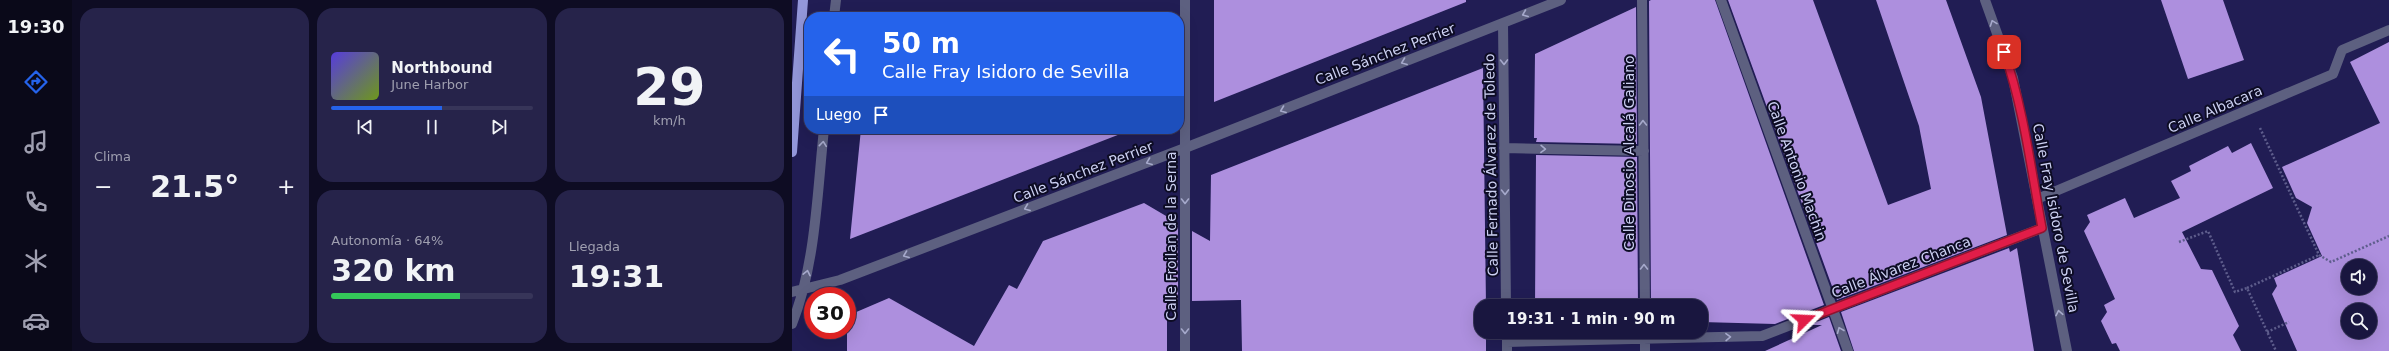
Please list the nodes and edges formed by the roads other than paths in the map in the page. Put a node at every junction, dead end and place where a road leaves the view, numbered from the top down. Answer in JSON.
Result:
{"nodes":[{"id":1,"x":803,"y":0,"type":"edge"},
{"id":2,"x":836,"y":0,"type":"edge"},
{"id":3,"x":1185,"y":0,"type":"edge"},
{"id":4,"x":1561,"y":0,"type":"edge"},
{"id":5,"x":1642,"y":0,"type":"edge"},
{"id":6,"x":1721,"y":0,"type":"edge"},
{"id":7,"x":1985,"y":0,"type":"edge"},
{"id":8,"x":835,"y":12,"type":"edge"},
{"id":9,"x":1503,"y":23,"type":"junction"},
{"id":10,"x":2389,"y":30,"type":"edge"},
{"id":11,"x":823,"y":134,"type":"edge"},
{"id":12,"x":1185,"y":148,"type":"junction"},
{"id":13,"x":1504,"y":148,"type":"junction"},
{"id":14,"x":1644,"y":151,"type":"junction"},
{"id":15,"x":792,"y":152,"type":"edge"},
{"id":16,"x":2037,"y":199,"type":"junction"},
{"id":17,"x":2042,"y":228,"type":"junction"},
{"id":18,"x":804,"y":287,"type":"edge"},
{"id":19,"x":812,"y":287,"type":"edge"},
{"id":20,"x":804,"y":289,"type":"joint"},
{"id":21,"x":792,"y":292,"type":"edge"},
{"id":22,"x":1506,"y":299,"type":"edge"},
{"id":23,"x":1645,"y":299,"type":"edge"},
{"id":24,"x":1832,"y":309,"type":"junction"},
{"id":25,"x":792,"y":324,"type":"edge"},
{"id":26,"x":1708,"y":336,"type":"edge"},
{"id":27,"x":1566,"y":339,"type":"edge"},
{"id":28,"x":1645,"y":339,"type":"edge"},
{"id":29,"x":1507,"y":342,"type":"edge"},
{"id":30,"x":1185,"y":351,"type":"edge"},
{"id":31,"x":1645,"y":351,"type":"edge"},
{"id":32,"x":1848,"y":351,"type":"edge"},
{"id":33,"x":2067,"y":351,"type":"edge"}],
"edges":[{"from":1,"to":15,"type":"main road"},
{"from":2,"to":8,"type":"street"},
{"from":3,"to":12,"type":"street","name":"Calle Froilan de la Serna"},
{"from":4,"to":9,"type":"street","name":"Calle Sánchez Perrier","one_way":true},
{"from":14,"to":5,"type":"street","name":"Calle Dinosio Alcalá Galiano","one_way":true},
{"from":6,"to":24,"type":"street","name":"Calle Antonio Machin"},
{"from":16,"to":7,"type":"street","name":"Calle Fray Isidoro de Sevilla","one_way":true},
{"from":9,"to":12,"type":"street","name":"Calle Sánchez Perrier","one_way":true},
{"from":9,"to":13,"type":"street","name":"Calle Fernado Álvarez de Toledo","one_way":true},
{"from":10,"to":16,"type":"street","name":"Calle Albacara"},
{"from":18,"to":11,"type":"street","one_way":true},
{"from":12,"to":19,"type":"street","name":"Calle Sánchez Perrier","one_way":true},
{"from":12,"to":30,"type":"street","name":"Calle Froilan de la Serna","one_way":true},
{"from":13,"to":14,"type":"street","one_way":true},
{"from":13,"to":22,"type":"street","name":"Calle Fernado Álvarez de Toledo","one_way":true},
{"from":23,"to":14,"type":"street","name":"Calle Dinosio Alcalá Galiano","one_way":true},
{"from":16,"to":17,"type":"street","name":"Calle Fray Isidoro de Sevilla"},
{"from":17,"to":24,"type":"street","name":"Calle Álvarez Chanca"},
{"from":33,"to":17,"type":"street","name":"Calle Fray Isidoro de Sevilla","one_way":true},
{"from":20,"to":21,"type":"street","name":"Calle Sánchez Perrier"},
{"from":20,"to":25,"type":"street"},
{"from":26,"to":24,"type":"street","name":"Calle Álvarez Chanca","one_way":true},
{"from":32,"to":24,"type":"street","name":"Calle Antonio Machin","one_way":true},
{"from":27,"to":29,"type":"street","name":"Calle Álvarez Chanca"},
{"from":28,"to":31,"type":"street"}]}
